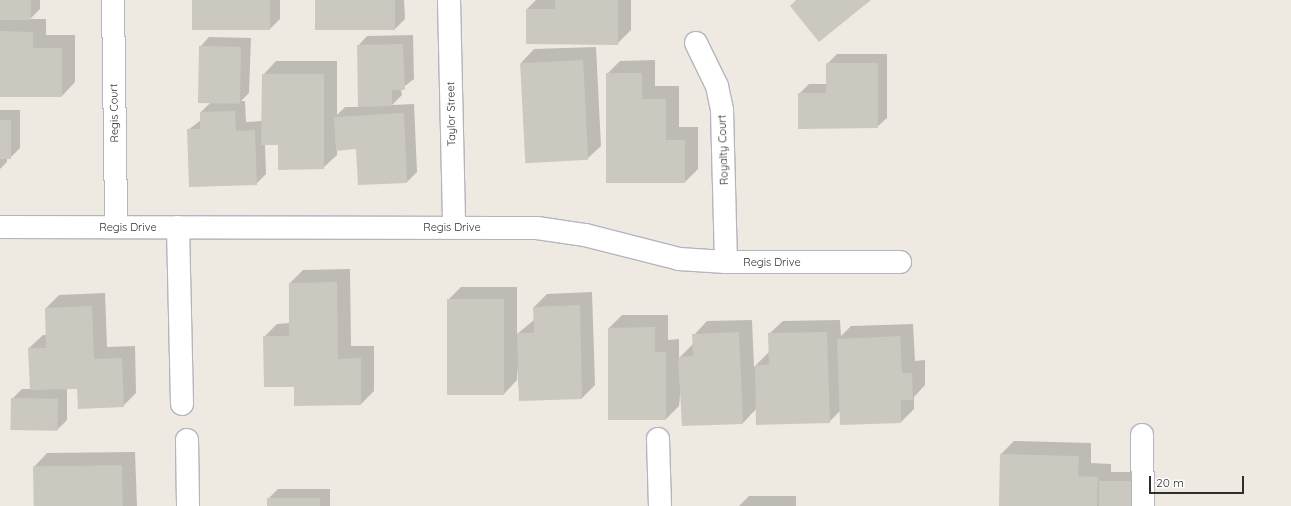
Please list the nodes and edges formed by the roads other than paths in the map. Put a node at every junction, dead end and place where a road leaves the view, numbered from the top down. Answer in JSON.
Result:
{"nodes":[{"id":1,"x":113,"y":0,"type":"edge"},
{"id":2,"x":449,"y":0,"type":"edge"},
{"id":3,"x":696,"y":43,"type":"dead end"},
{"id":4,"x":0,"y":227,"type":"edge"},
{"id":5,"x":116,"y":227,"type":"junction"},
{"id":6,"x":178,"y":227,"type":"junction"},
{"id":7,"x":454,"y":227,"type":"junction"},
{"id":8,"x":726,"y":262,"type":"junction"},
{"id":9,"x":900,"y":262,"type":"dead end"},
{"id":10,"x":182,"y":404,"type":"dead end"},
{"id":11,"x":1142,"y":435,"type":"dead end"},
{"id":12,"x":658,"y":439,"type":"dead end"},
{"id":13,"x":187,"y":440,"type":"dead end"},
{"id":14,"x":188,"y":506,"type":"edge"},
{"id":15,"x":660,"y":506,"type":"edge"},
{"id":16,"x":1143,"y":506,"type":"edge"}],
"edges":[{"from":1,"to":5,"type":"street","name":"Regis Court"},
{"from":2,"to":7,"type":"street","name":"Taylor Street"},
{"from":3,"to":8,"type":"street","name":"Royalty Court"},
{"from":4,"to":5,"type":"street","name":"Regis Drive"},
{"from":5,"to":6,"type":"street","name":"Regis Drive"},
{"from":6,"to":7,"type":"street","name":"Regis Drive"},
{"from":6,"to":10,"type":"street"},
{"from":7,"to":8,"type":"street","name":"Regis Drive"},
{"from":8,"to":9,"type":"street","name":"Regis Drive"},
{"from":11,"to":16,"type":"street"},
{"from":12,"to":15,"type":"street"},
{"from":13,"to":14,"type":"street"}]}
